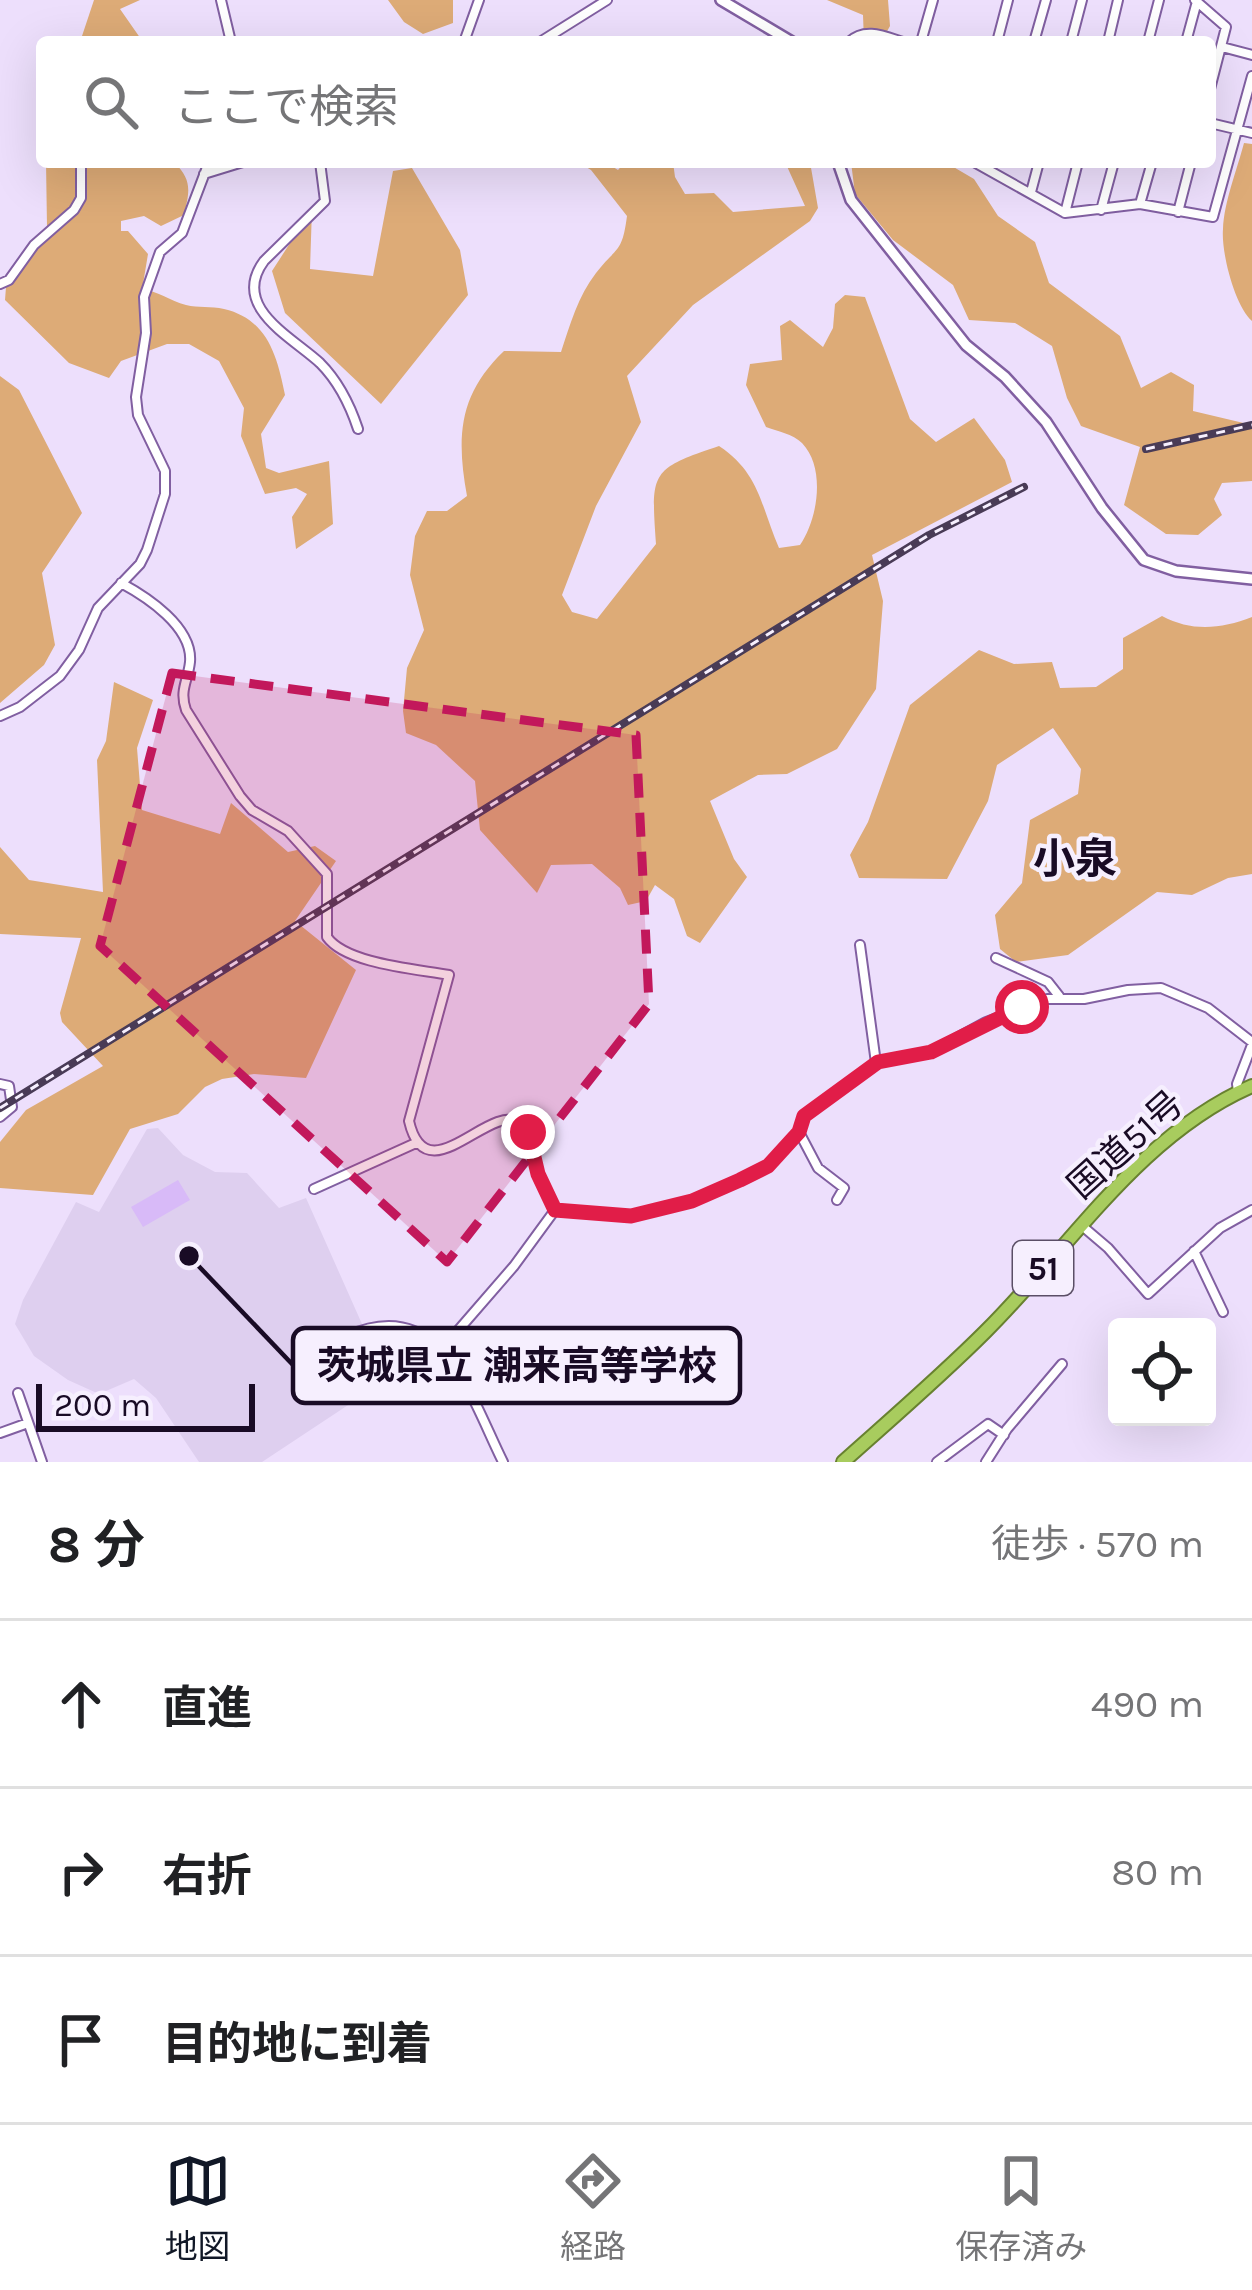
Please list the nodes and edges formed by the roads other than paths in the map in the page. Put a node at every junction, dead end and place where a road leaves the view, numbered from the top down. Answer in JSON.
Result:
{"nodes":[{"id":1,"x":221,"y":0,"type":"edge"},
{"id":2,"x":479,"y":0,"type":"edge"},
{"id":3,"x":607,"y":0,"type":"edge"},
{"id":4,"x":721,"y":0,"type":"edge"},
{"id":5,"x":933,"y":0,"type":"edge"},
{"id":6,"x":1008,"y":0,"type":"edge"},
{"id":7,"x":1046,"y":0,"type":"edge"},
{"id":8,"x":1082,"y":0,"type":"edge"},
{"id":9,"x":1118,"y":0,"type":"edge"},
{"id":10,"x":1159,"y":0,"type":"edge"},
{"id":11,"x":1195,"y":2,"type":"edge"},
{"id":12,"x":230,"y":36,"type":"edge"},
{"id":13,"x":466,"y":36,"type":"edge"},
{"id":14,"x":550,"y":36,"type":"edge"},
{"id":15,"x":782,"y":36,"type":"edge"},
{"id":16,"x":923,"y":36,"type":"edge"},
{"id":17,"x":999,"y":36,"type":"edge"},
{"id":18,"x":1036,"y":36,"type":"edge"},
{"id":19,"x":1073,"y":36,"type":"edge"},
{"id":20,"x":1109,"y":36,"type":"edge"},
{"id":21,"x":1150,"y":36,"type":"edge"},
{"id":22,"x":1187,"y":36,"type":"edge"},
{"id":23,"x":1222,"y":47,"type":"junction"},
{"id":24,"x":1252,"y":55,"type":"edge"},
{"id":25,"x":1216,"y":68,"type":"edge"},
{"id":26,"x":1252,"y":76,"type":"edge"},
{"id":27,"x":1216,"y":124,"type":"edge"},
{"id":28,"x":1238,"y":130,"type":"junction"},
{"id":29,"x":1252,"y":133,"type":"edge"},
{"id":30,"x":81,"y":168,"type":"edge"},
{"id":31,"x":206,"y":168,"type":"edge"},
{"id":32,"x":223,"y":168,"type":"edge"},
{"id":33,"x":321,"y":168,"type":"edge"},
{"id":34,"x":840,"y":168,"type":"edge"},
{"id":35,"x":1001,"y":168,"type":"edge"},
{"id":36,"x":1037,"y":168,"type":"edge"},
{"id":37,"x":1076,"y":168,"type":"edge"},
{"id":38,"x":1112,"y":168,"type":"edge"},
{"id":39,"x":1150,"y":168,"type":"edge"},
{"id":40,"x":1189,"y":168,"type":"edge"},
{"id":41,"x":203,"y":174,"type":"junction"},
{"id":42,"x":1030,"y":192,"type":"junction"},
{"id":43,"x":1140,"y":204,"type":"junction"},
{"id":44,"x":1101,"y":210,"type":"junction"},
{"id":45,"x":1178,"y":212,"type":"junction"},
{"id":46,"x":1064,"y":213,"type":"junction"},
{"id":47,"x":0,"y":284,"type":"edge"},
{"id":48,"x":358,"y":429,"type":"dead end"},
{"id":49,"x":1252,"y":579,"type":"edge"},
{"id":50,"x":121,"y":583,"type":"junction"},
{"id":51,"x":0,"y":716,"type":"edge"},
{"id":52,"x":860,"y":945,"type":"dead end"},
{"id":53,"x":996,"y":958,"type":"dead end"},
{"id":54,"x":1059,"y":997,"type":"junction"},
{"id":55,"x":1252,"y":1044,"type":"edge"},
{"id":56,"x":876,"y":1064,"type":"junction"},
{"id":57,"x":0,"y":1084,"type":"edge"},
{"id":58,"x":1252,"y":1086,"type":"edge"},
{"id":59,"x":1238,"y":1092,"type":"junction"},
{"id":60,"x":0,"y":1117,"type":"edge"},
{"id":61,"x":799,"y":1132,"type":"junction"},
{"id":62,"x":418,"y":1142,"type":"junction"},
{"id":63,"x":314,"y":1189,"type":"dead end"},
{"id":64,"x":837,"y":1200,"type":"dead end"},
{"id":65,"x":555,"y":1210,"type":"junction"},
{"id":66,"x":1252,"y":1210,"type":"edge"},
{"id":67,"x":1081,"y":1225,"type":"junction"},
{"id":68,"x":1194,"y":1251,"type":"junction"},
{"id":69,"x":1223,"y":1312,"type":"dead end"},
{"id":70,"x":347,"y":1336,"type":"dead end"},
{"id":71,"x":442,"y":1349,"type":"junction"},
{"id":72,"x":1062,"y":1364,"type":"dead end"},
{"id":73,"x":18,"y":1393,"type":"dead end"},
{"id":74,"x":28,"y":1423,"type":"junction"},
{"id":75,"x":0,"y":1433,"type":"edge"},
{"id":76,"x":1004,"y":1435,"type":"junction"},
{"id":77,"x":42,"y":1462,"type":"edge"},
{"id":78,"x":503,"y":1462,"type":"edge"},
{"id":79,"x":843,"y":1462,"type":"edge"},
{"id":80,"x":938,"y":1462,"type":"edge"},
{"id":81,"x":986,"y":1462,"type":"edge"}],
"edges":[{"from":1,"to":12,"type":"street"},
{"from":2,"to":13,"type":"street"},
{"from":3,"to":14,"type":"street"},
{"from":4,"to":15,"type":"street"},
{"from":5,"to":16,"type":"street"},
{"from":6,"to":17,"type":"street"},
{"from":7,"to":18,"type":"street"},
{"from":8,"to":19,"type":"street"},
{"from":9,"to":20,"type":"street"},
{"from":10,"to":21,"type":"street"},
{"from":11,"to":22,"type":"street"},
{"from":11,"to":23,"type":"street"},
{"from":23,"to":24,"type":"street"},
{"from":23,"to":25,"type":"street"},
{"from":26,"to":28,"type":"street"},
{"from":27,"to":28,"type":"street"},
{"from":28,"to":29,"type":"street"},
{"from":28,"to":45,"type":"street"},
{"from":30,"to":47,"type":"street"},
{"from":31,"to":41,"type":"street"},
{"from":32,"to":41,"type":"street"},
{"from":33,"to":48,"type":"street"},
{"from":34,"to":49,"type":"street"},
{"from":35,"to":42,"type":"street"},
{"from":36,"to":42,"type":"street"},
{"from":37,"to":46,"type":"street"},
{"from":38,"to":44,"type":"street"},
{"from":39,"to":43,"type":"street"},
{"from":40,"to":45,"type":"street"},
{"from":41,"to":50,"type":"street"},
{"from":42,"to":46,"type":"street"},
{"from":43,"to":44,"type":"street"},
{"from":43,"to":45,"type":"street"},
{"from":44,"to":46,"type":"street"},
{"from":50,"to":51,"type":"street"},
{"from":50,"to":62,"type":"street"},
{"from":52,"to":56,"type":"street"},
{"from":53,"to":54,"type":"street"},
{"from":54,"to":55,"type":"street"},
{"from":54,"to":56,"type":"street"},
{"from":55,"to":59,"type":"street"},
{"from":56,"to":61,"type":"street"},
{"from":57,"to":60,"type":"street"},
{"from":58,"to":59,"type":"highway","name":"国道51号","number":"51"},
{"from":59,"to":67,"type":"highway","name":"国道51号","number":"51"},
{"from":61,"to":64,"type":"street"},
{"from":61,"to":65,"type":"street"},
{"from":62,"to":63,"type":"street"},
{"from":62,"to":65,"type":"street"},
{"from":65,"to":71,"type":"street"},
{"from":66,"to":68,"type":"street"},
{"from":67,"to":68,"type":"street"},
{"from":67,"to":79,"type":"highway","name":"国道51号","number":"51"},
{"from":68,"to":69,"type":"street"},
{"from":70,"to":71,"type":"street"},
{"from":71,"to":78,"type":"street"},
{"from":72,"to":76,"type":"street"},
{"from":73,"to":74,"type":"street"},
{"from":74,"to":75,"type":"street"},
{"from":74,"to":77,"type":"street"},
{"from":76,"to":80,"type":"street"},
{"from":76,"to":81,"type":"street"}]}
